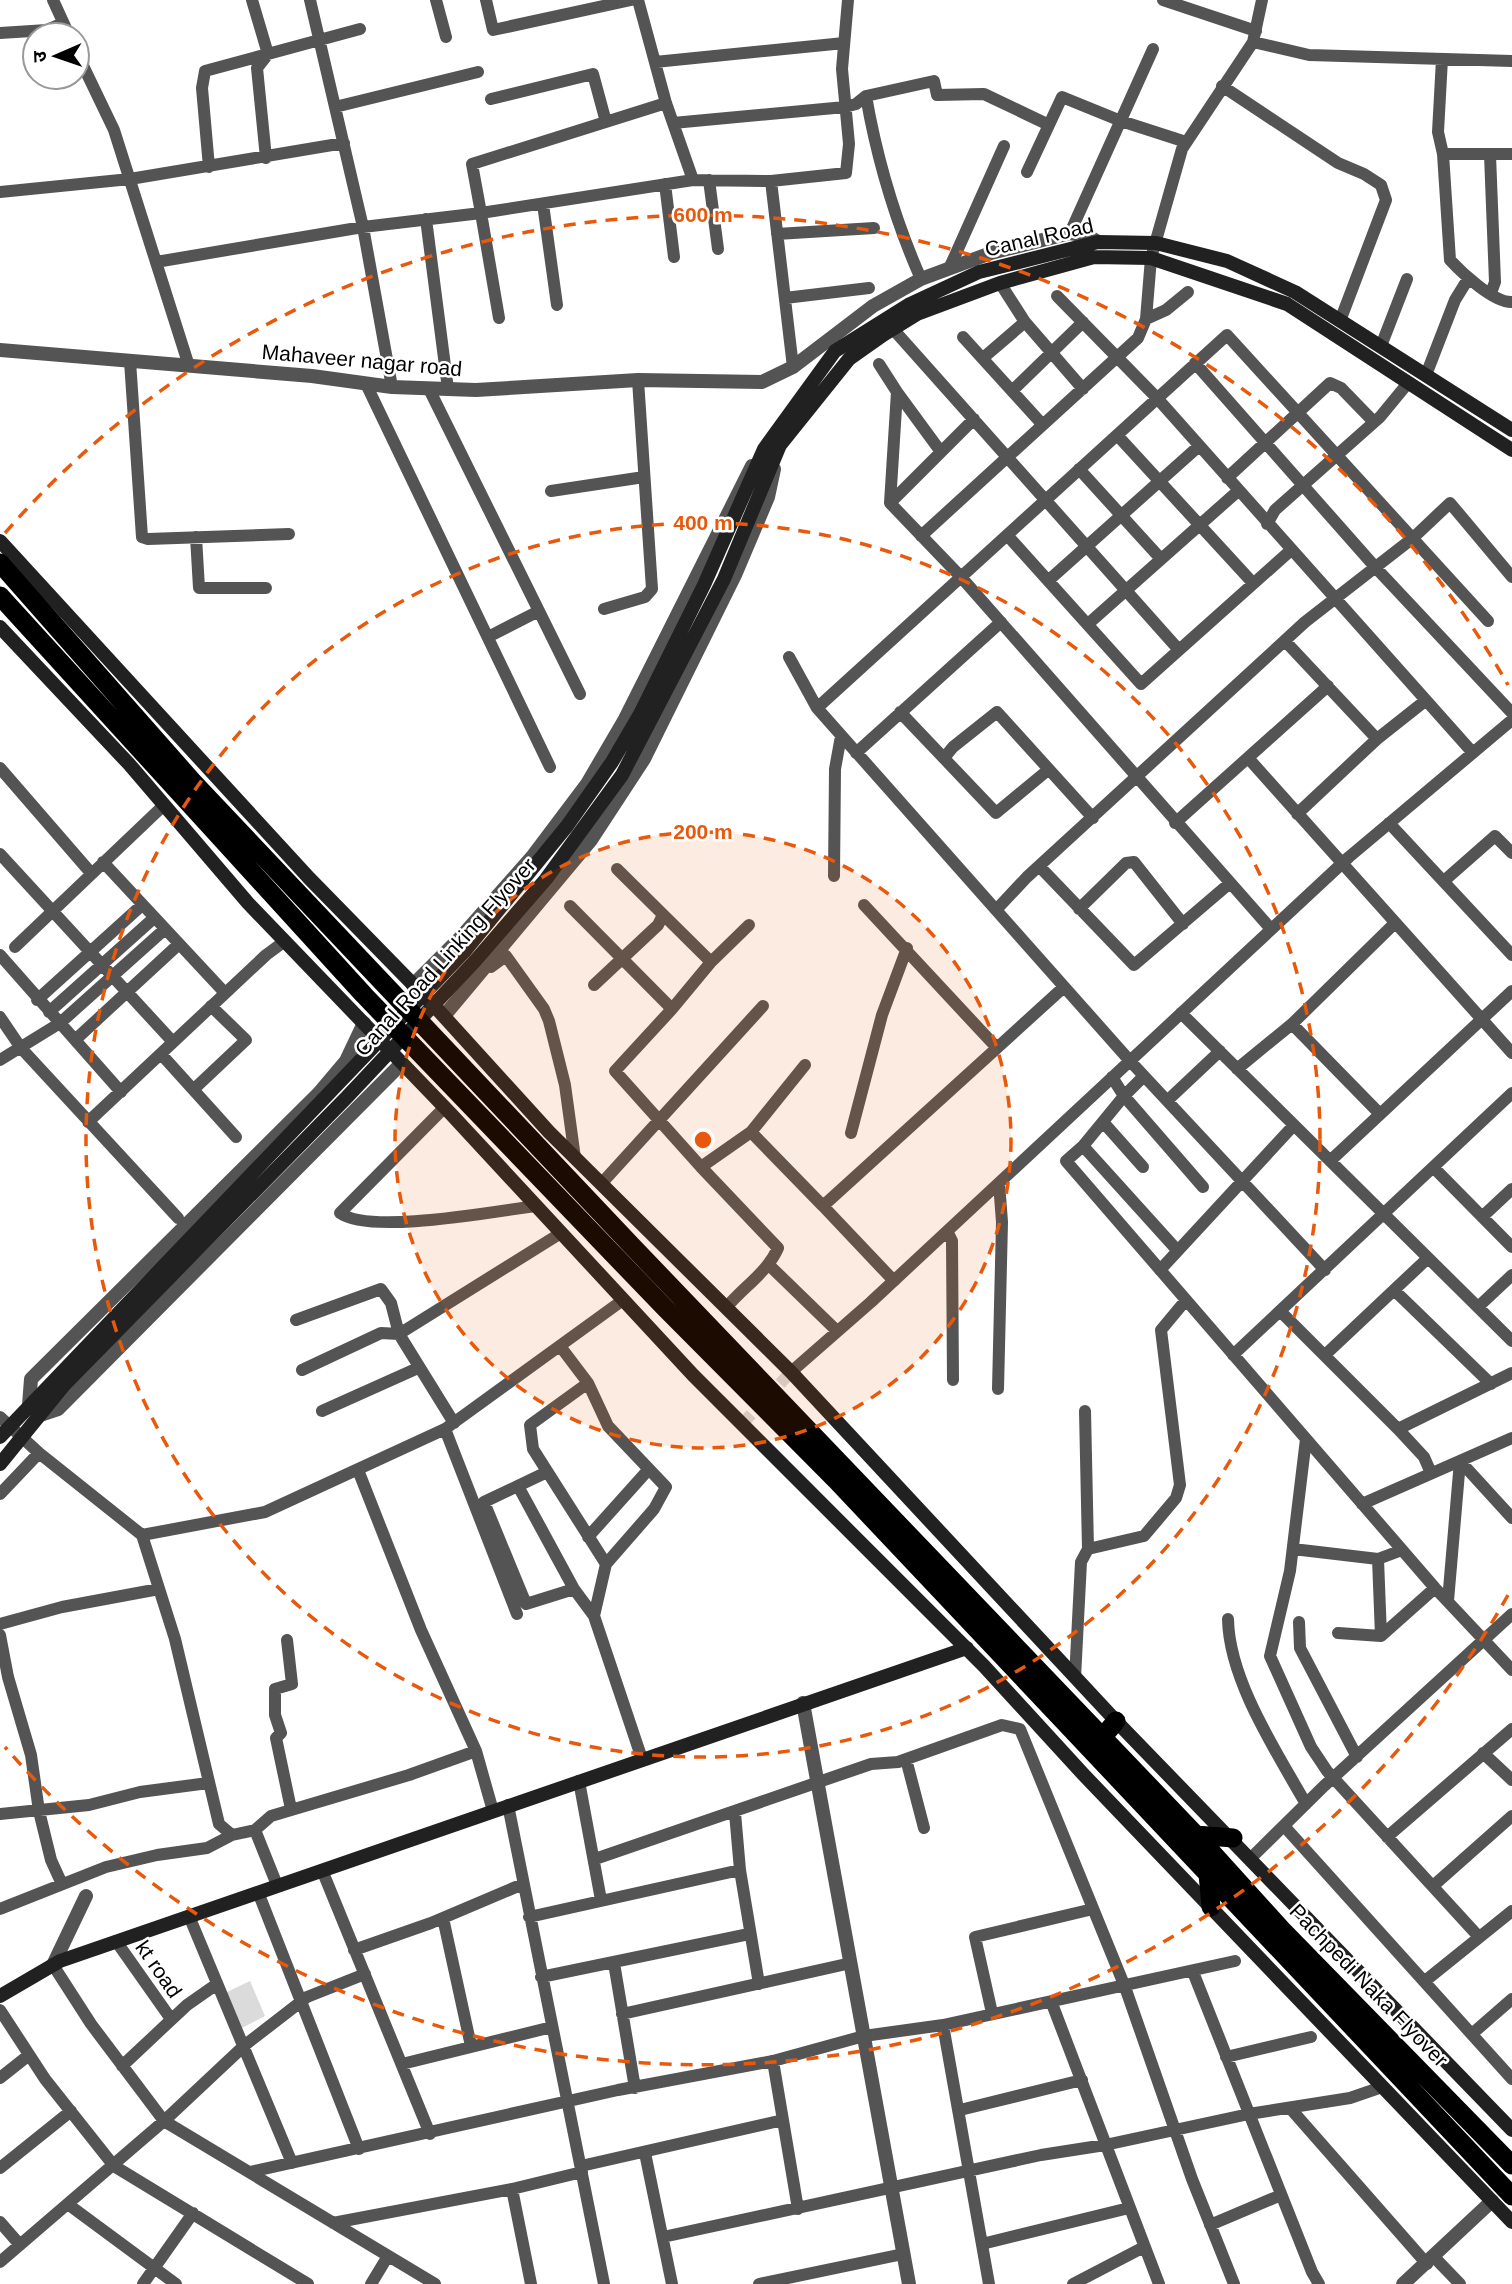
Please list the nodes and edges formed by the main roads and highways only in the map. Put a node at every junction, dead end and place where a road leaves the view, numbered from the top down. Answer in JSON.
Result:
{"nodes":[{"id":1,"x":1512,"y":430,"type":"edge"},
{"id":2,"x":1512,"y":450,"type":"edge"},
{"id":3,"x":770,"y":451,"type":"junction"},
{"id":4,"x":0,"y":541,"type":"edge"},
{"id":5,"x":0,"y":562,"type":"edge"},
{"id":6,"x":0,"y":596,"type":"edge"},
{"id":7,"x":0,"y":627,"type":"edge"},
{"id":8,"x":59,"y":1382,"type":"junction"},
{"id":9,"x":34,"y":1410,"type":"junction"},
{"id":10,"x":5,"y":1422,"type":"edge"},
{"id":11,"x":0,"y":1437,"type":"edge"},
{"id":12,"x":0,"y":1464,"type":"edge"},
{"id":13,"x":967,"y":1648,"type":"junction"},
{"id":14,"x":1116,"y":1721,"type":"junction"},
{"id":15,"x":1102,"y":1738,"type":"junction"},
{"id":16,"x":1196,"y":1835,"type":"junction"},
{"id":17,"x":1233,"y":1838,"type":"junction"},
{"id":18,"x":1208,"y":1874,"type":"junction"},
{"id":19,"x":1248,"y":1904,"type":"junction"},
{"id":20,"x":1211,"y":1907,"type":"junction"},
{"id":21,"x":0,"y":1996,"type":"edge"},
{"id":22,"x":1512,"y":2130,"type":"edge"},
{"id":23,"x":1512,"y":2165,"type":"edge"},
{"id":24,"x":1501,"y":2198,"type":"edge"},
{"id":25,"x":1512,"y":2222,"type":"edge"}],
"edges":[{"from":1,"to":3,"type":"main road","name":"Canal Road"},
{"from":2,"to":3,"type":"main road","name":"Canal Road"},
{"from":3,"to":8,"type":"main road","name":"Canal Road Linking Flyover"},
{"from":3,"to":8,"type":"main road","name":"Canal Road Linking Flyover"},
{"from":4,"to":14,"type":"main road"},
{"from":5,"to":15,"type":"highway","name":"Pachpedi Naka Flyover"},
{"from":6,"to":18,"type":"highway","name":"Pachpedi Naka Flyover"},
{"from":7,"to":13,"type":"main road"},
{"from":8,"to":9,"type":"main road","name":"Canal Road Linking Flyover"},
{"from":9,"to":10,"type":"main road"},
{"from":9,"to":12,"type":"main road"},
{"from":10,"to":11,"type":"main road"},
{"from":13,"to":20,"type":"main road"},
{"from":13,"to":21,"type":"main road"},
{"from":14,"to":15,"type":"highway"},
{"from":14,"to":17,"type":"main road"},
{"from":15,"to":16,"type":"highway","name":"Pachpedi Naka Flyover"},
{"from":16,"to":17,"type":"highway"},
{"from":16,"to":19,"type":"highway","name":"Pachpedi Naka Flyover"},
{"from":17,"to":22,"type":"main road"},
{"from":18,"to":19,"type":"highway","name":"Pachpedi Naka Flyover"},
{"from":18,"to":20,"type":"highway"},
{"from":19,"to":23,"type":"highway","name":"Pachpedi Naka Flyover"},
{"from":19,"to":24,"type":"highway","name":"Pachpedi Naka Flyover"},
{"from":20,"to":24,"type":"main road"},
{"from":24,"to":25,"type":"main road"}]}
